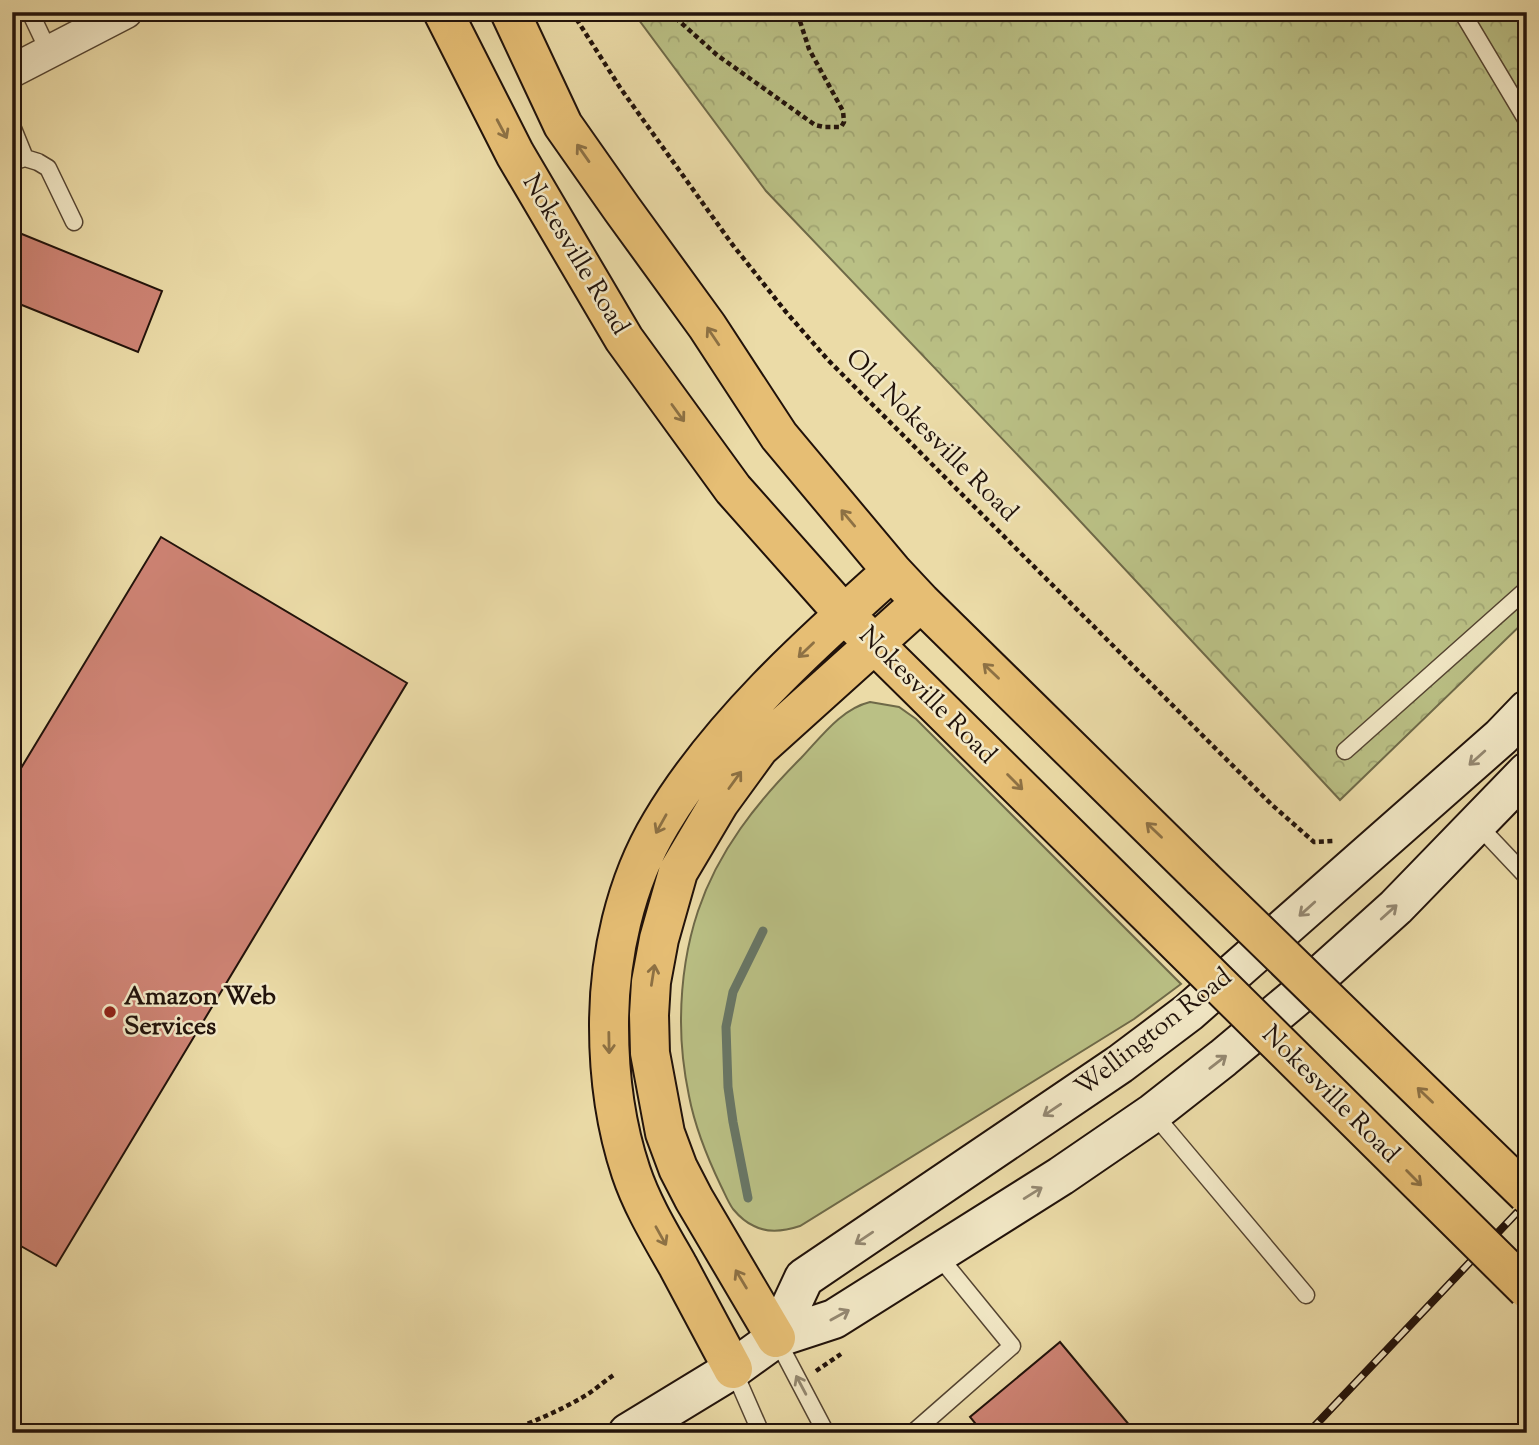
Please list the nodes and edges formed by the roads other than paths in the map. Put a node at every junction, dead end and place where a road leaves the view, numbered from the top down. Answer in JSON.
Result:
{"nodes":[{"id":1,"x":30,"y":12,"type":"edge"},
{"id":2,"x":126,"y":12,"type":"edge"},
{"id":3,"x":443,"y":12,"type":"edge"},
{"id":4,"x":510,"y":12,"type":"edge"},
{"id":5,"x":1462,"y":12,"type":"edge"},
{"id":6,"x":49,"y":52,"type":"junction"},
{"id":7,"x":12,"y":71,"type":"edge"},
{"id":8,"x":1527,"y":121,"type":"edge"},
{"id":9,"x":12,"y":126,"type":"edge"},
{"id":10,"x":19,"y":160,"type":"edge"},
{"id":11,"x":74,"y":222,"type":"dead end"},
{"id":12,"x":892,"y":571,"type":"junction"},
{"id":13,"x":1527,"y":589,"type":"edge"},
{"id":14,"x":921,"y":602,"type":"junction"},
{"id":15,"x":844,"y":614,"type":"junction"},
{"id":16,"x":874,"y":643,"type":"junction"},
{"id":17,"x":1527,"y":710,"type":"edge"},
{"id":18,"x":1345,"y":751,"type":"dead end"},
{"id":19,"x":1527,"y":772,"type":"edge"},
{"id":20,"x":1476,"y":823,"type":"junction"},
{"id":21,"x":1527,"y":877,"type":"edge"},
{"id":22,"x":1153,"y":1113,"type":"junction"},
{"id":23,"x":1527,"y":1194,"type":"edge"},
{"id":24,"x":937,"y":1254,"type":"junction"},
{"id":25,"x":1527,"y":1289,"type":"edge"},
{"id":26,"x":1306,"y":1295,"type":"dead end"},
{"id":27,"x":776,"y":1338,"type":"junction"},
{"id":28,"x":733,"y":1369,"type":"junction"},
{"id":29,"x":628,"y":1433,"type":"edge"},
{"id":30,"x":761,"y":1433,"type":"edge"},
{"id":31,"x":826,"y":1433,"type":"edge"},
{"id":32,"x":917,"y":1433,"type":"edge"}],
"edges":[{"from":1,"to":6,"type":"lane"},
{"from":2,"to":6,"type":"street"},
{"from":3,"to":15,"type":"highway","name":"Nokesville Road","one_way":true},
{"from":12,"to":4,"type":"highway","one_way":true},
{"from":5,"to":8,"type":"lane"},
{"from":6,"to":7,"type":"street"},
{"from":9,"to":10,"type":"lane"},
{"from":10,"to":11,"type":"lane"},
{"from":12,"to":14,"type":"highway"},
{"from":12,"to":15,"type":"highway"},
{"from":13,"to":18,"type":"lane"},
{"from":14,"to":16,"type":"highway"},
{"from":23,"to":14,"type":"highway","one_way":true,"bridge":true},
{"from":15,"to":16,"type":"highway","name":"Nokesville Road"},
{"from":15,"to":28,"type":"highway","one_way":true},
{"from":16,"to":25,"type":"highway","name":"Nokesville Road","one_way":true,"bridge":true},
{"from":27,"to":16,"type":"highway","one_way":true},
{"from":17,"to":27,"type":"main road","name":"Wellington Road","one_way":true},
{"from":19,"to":20,"type":"main road","name":"Wellington Road"},
{"from":20,"to":21,"type":"lane"},
{"from":22,"to":20,"type":"main road","name":"Wellington Road","one_way":true},
{"from":24,"to":22,"type":"main road","name":"Wellington Road","one_way":true},
{"from":22,"to":26,"type":"lane"},
{"from":27,"to":24,"type":"main road","name":"Wellington Road","one_way":true},
{"from":24,"to":32,"type":"lane"},
{"from":27,"to":28,"type":"main road","name":"Wellington Road"},
{"from":31,"to":27,"type":"lane","one_way":true},
{"from":28,"to":29,"type":"main road","name":"Wellington Road"},
{"from":28,"to":30,"type":"lane"}]}
